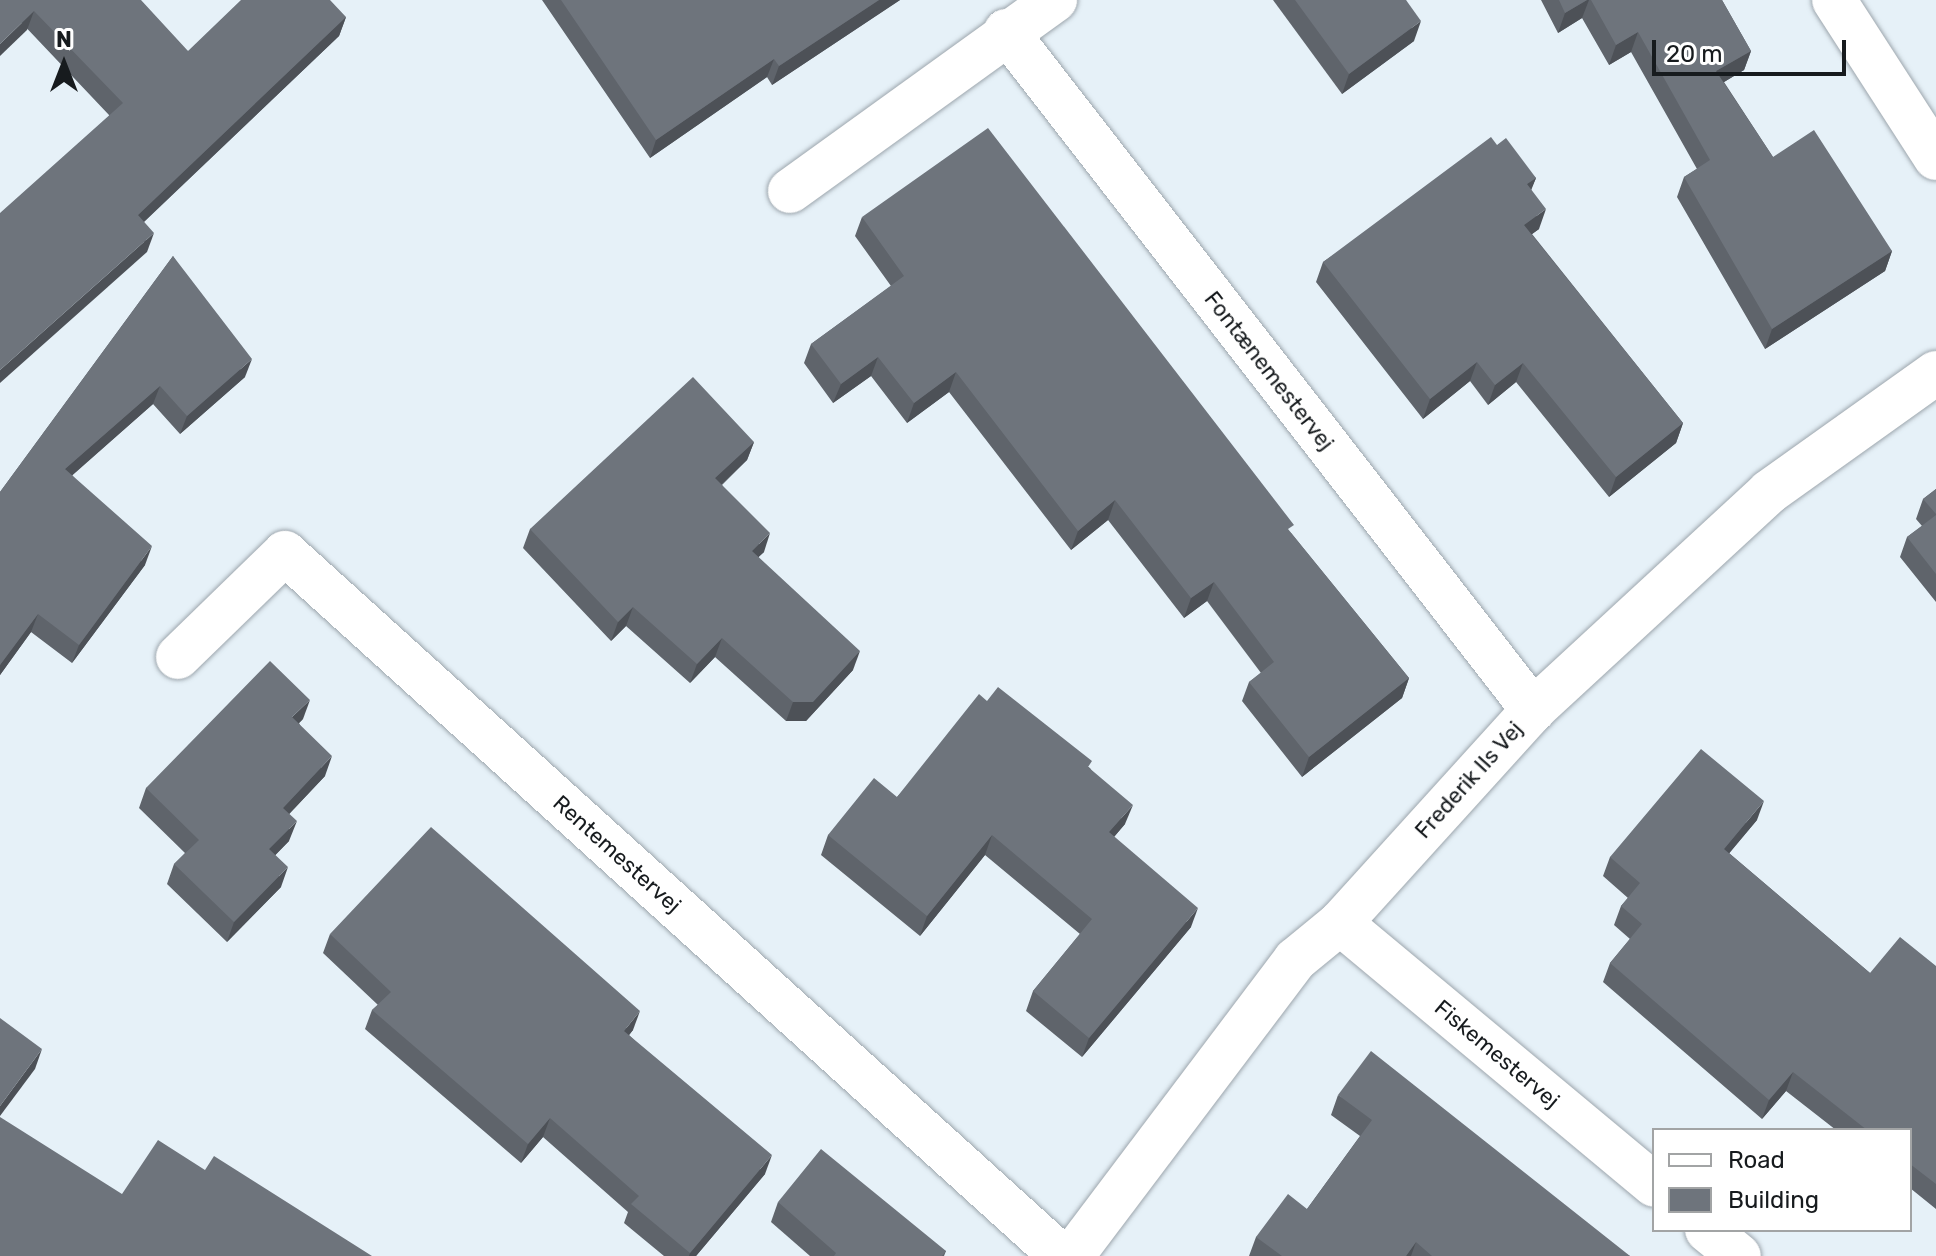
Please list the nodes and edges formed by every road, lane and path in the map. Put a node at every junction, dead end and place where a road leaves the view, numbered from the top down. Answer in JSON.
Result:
{"nodes":[{"id":1,"x":1055,"y":0,"type":"edge"},
{"id":2,"x":1834,"y":0,"type":"edge"},
{"id":3,"x":1006,"y":31,"type":"junction"},
{"id":4,"x":1936,"y":158,"type":"edge"},
{"id":5,"x":790,"y":191,"type":"dead end"},
{"id":6,"x":1936,"y":373,"type":"edge"},
{"id":7,"x":178,"y":657,"type":"dead end"},
{"id":8,"x":1533,"y":710,"type":"junction"},
{"id":9,"x":1340,"y":923,"type":"junction"},
{"id":10,"x":1652,"y":1183,"type":"edge"},
{"id":11,"x":1709,"y":1232,"type":"edge"},
{"id":12,"x":1061,"y":1256,"type":"edge"},
{"id":13,"x":1072,"y":1256,"type":"edge"},
{"id":14,"x":1739,"y":1256,"type":"edge"}],
"edges":[{"from":1,"to":3,"type":"street"},
{"from":2,"to":4,"type":"street"},
{"from":3,"to":5,"type":"street"},
{"from":3,"to":8,"type":"street","name":"Fontænemestervej"},
{"from":6,"to":8,"type":"street","name":"Frederik IIs Vej"},
{"from":7,"to":12,"type":"street","name":"Rentemestervej"},
{"from":8,"to":9,"type":"street","name":"Frederik IIs Vej"},
{"from":9,"to":10,"type":"street","name":"Fiskemestervej"},
{"from":9,"to":13,"type":"street","name":"Frederik IIs Vej"},
{"from":11,"to":14,"type":"street"}]}
